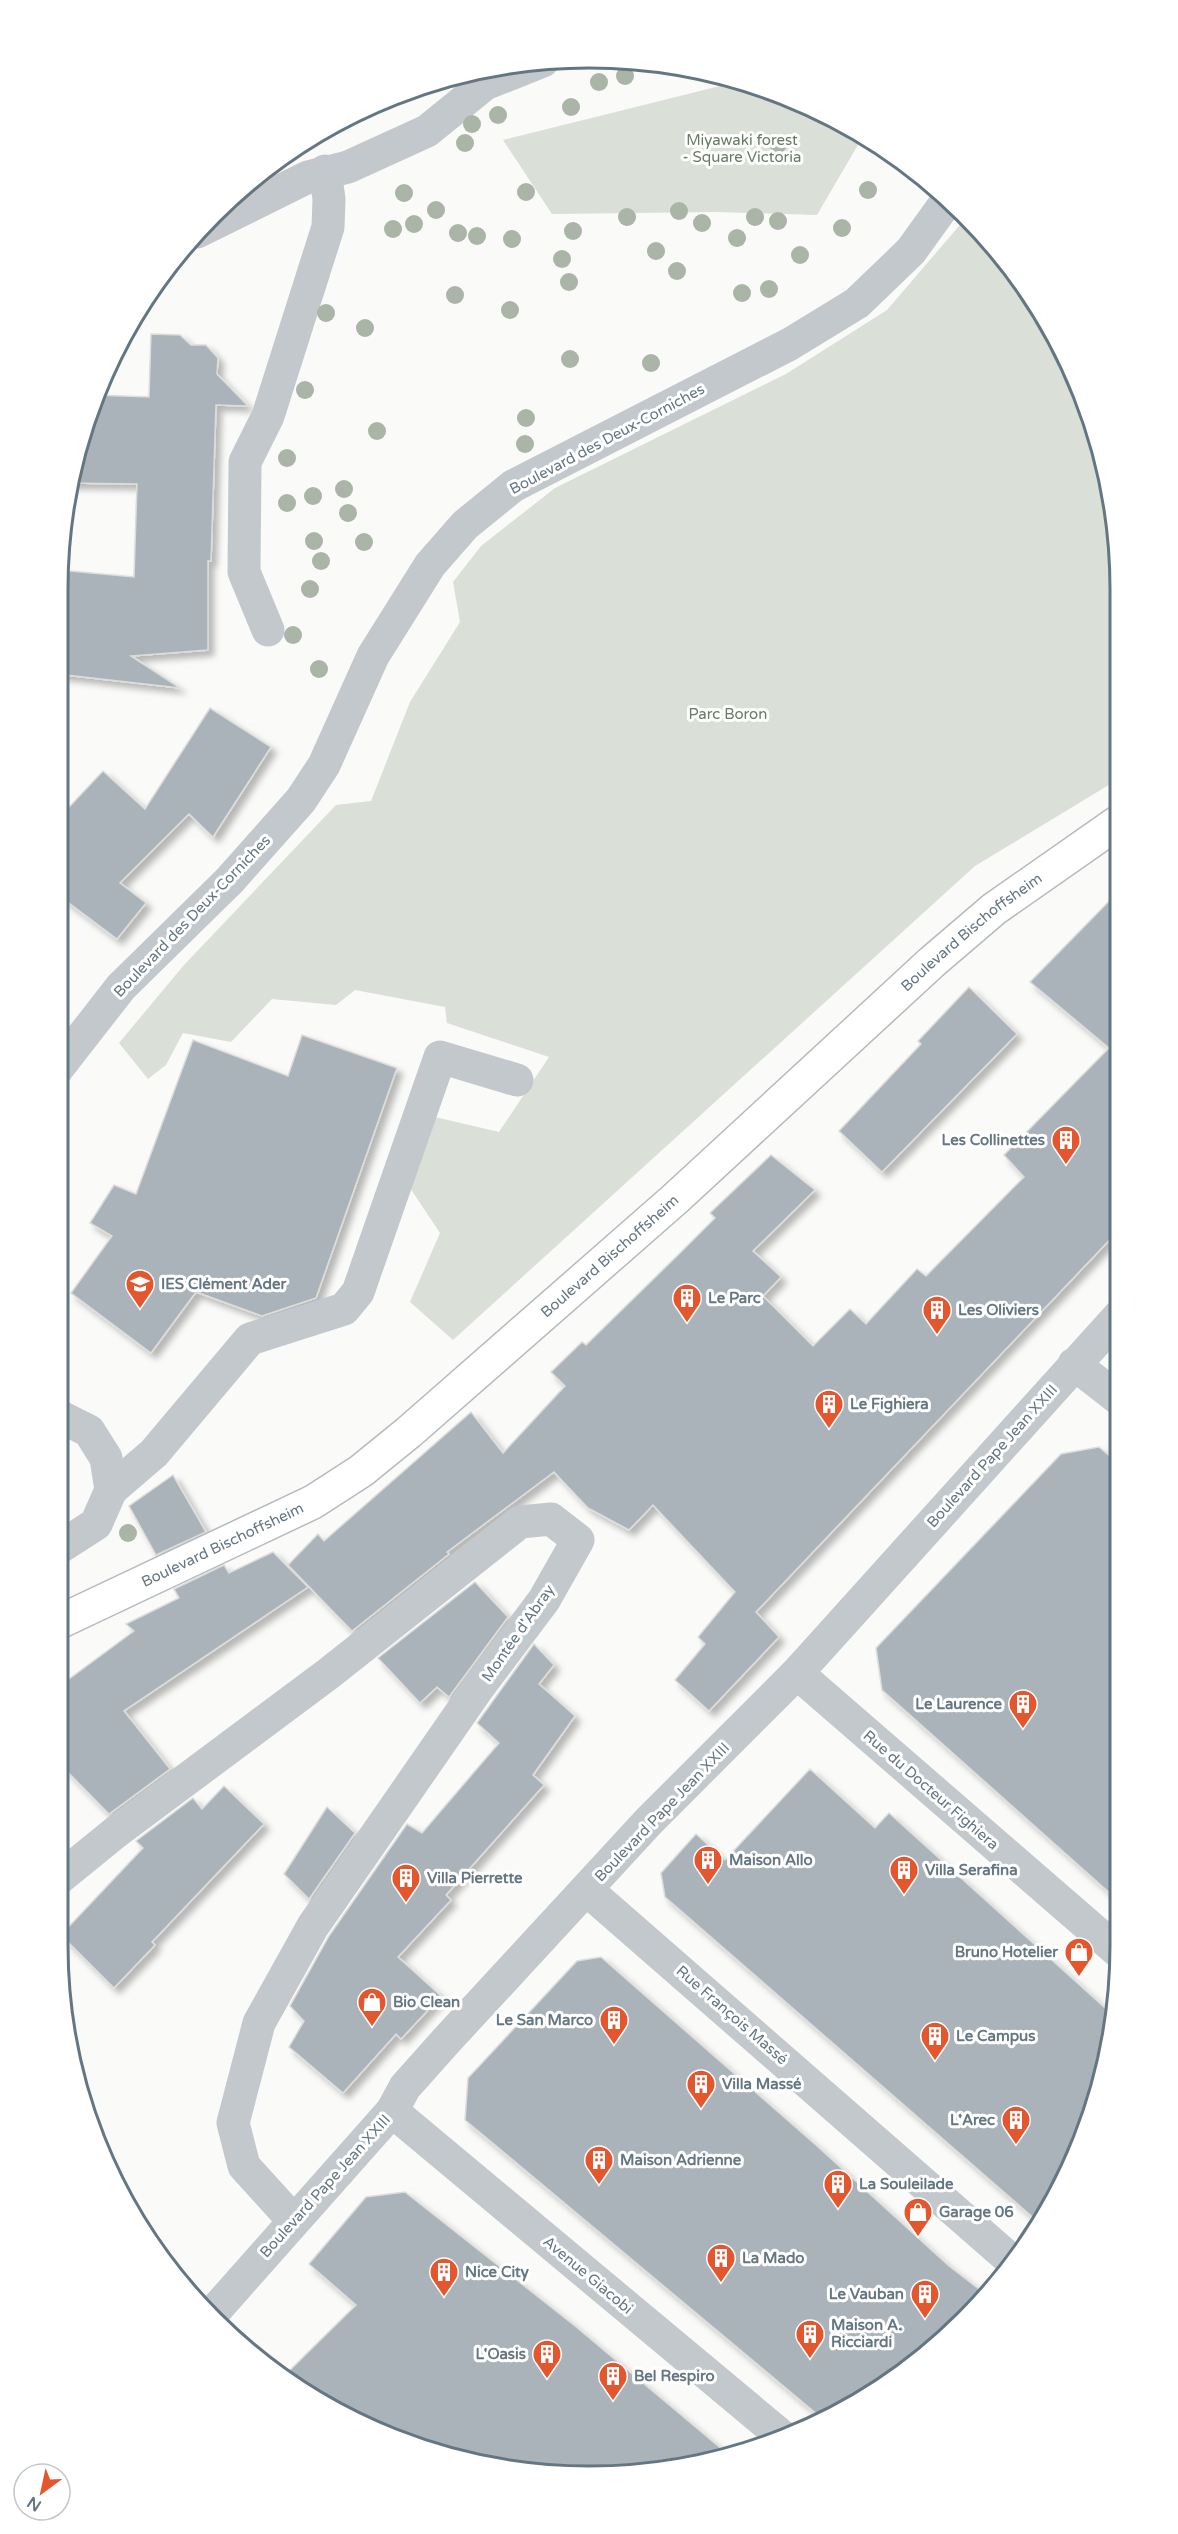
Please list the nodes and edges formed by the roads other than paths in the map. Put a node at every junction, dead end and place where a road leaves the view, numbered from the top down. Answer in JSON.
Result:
{"nodes":[{"id":1,"x":513,"y":73,"type":"edge"},
{"id":2,"x":325,"y":171,"type":"junction"},
{"id":3,"x":943,"y":206,"type":"edge"},
{"id":4,"x":220,"y":220,"type":"edge"},
{"id":5,"x":268,"y":630,"type":"dead end"},
{"id":6,"x":1110,"y":828,"type":"edge"},
{"id":7,"x":68,"y":1055,"type":"edge"},
{"id":8,"x":517,"y":1080,"type":"dead end"},
{"id":9,"x":1110,"y":1326,"type":"edge"},
{"id":10,"x":1074,"y":1364,"type":"junction"},
{"id":11,"x":1110,"y":1392,"type":"edge"},
{"id":12,"x":68,"y":1420,"type":"edge"},
{"id":13,"x":111,"y":1490,"type":"junction"},
{"id":14,"x":68,"y":1542,"type":"edge"},
{"id":15,"x":68,"y":1618,"type":"edge"},
{"id":16,"x":797,"y":1673,"type":"junction"},
{"id":17,"x":68,"y":1871,"type":"edge"},
{"id":18,"x":587,"y":1890,"type":"junction"},
{"id":19,"x":1110,"y":1944,"type":"edge"},
{"id":20,"x":392,"y":2111,"type":"junction"},
{"id":21,"x":293,"y":2220,"type":"junction"},
{"id":22,"x":1007,"y":2257,"type":"edge"},
{"id":23,"x":216,"y":2310,"type":"edge"},
{"id":24,"x":776,"y":2432,"type":"edge"}],
"edges":[{"from":1,"to":2,"type":"street"},
{"from":2,"to":4,"type":"street"},
{"from":2,"to":5,"type":"street"},
{"from":3,"to":7,"type":"street","name":"Boulevard des Deux-Corniches"},
{"from":6,"to":15,"type":"main road","name":"Boulevard Bischoffsheim"},
{"from":8,"to":13,"type":"street"},
{"from":9,"to":10,"type":"street","name":"Boulevard Pape Jean XXIII"},
{"from":10,"to":11,"type":"street"},
{"from":10,"to":16,"type":"street","name":"Boulevard Pape Jean XXIII"},
{"from":12,"to":13,"type":"street"},
{"from":13,"to":14,"type":"street"},
{"from":16,"to":18,"type":"street","name":"Boulevard Pape Jean XXIII"},
{"from":16,"to":19,"type":"street","name":"Rue du Docteur Fighiera"},
{"from":17,"to":21,"type":"street","name":"Montée d'Abray"},
{"from":18,"to":20,"type":"street","name":"Boulevard Pape Jean XXIII"},
{"from":18,"to":22,"type":"street","name":"Rue François Massé"},
{"from":20,"to":21,"type":"street","name":"Boulevard Pape Jean XXIII"},
{"from":20,"to":24,"type":"street","name":"Avenue Giacobi"},
{"from":21,"to":23,"type":"street","name":"Boulevard Pape Jean XXIII"}]}
